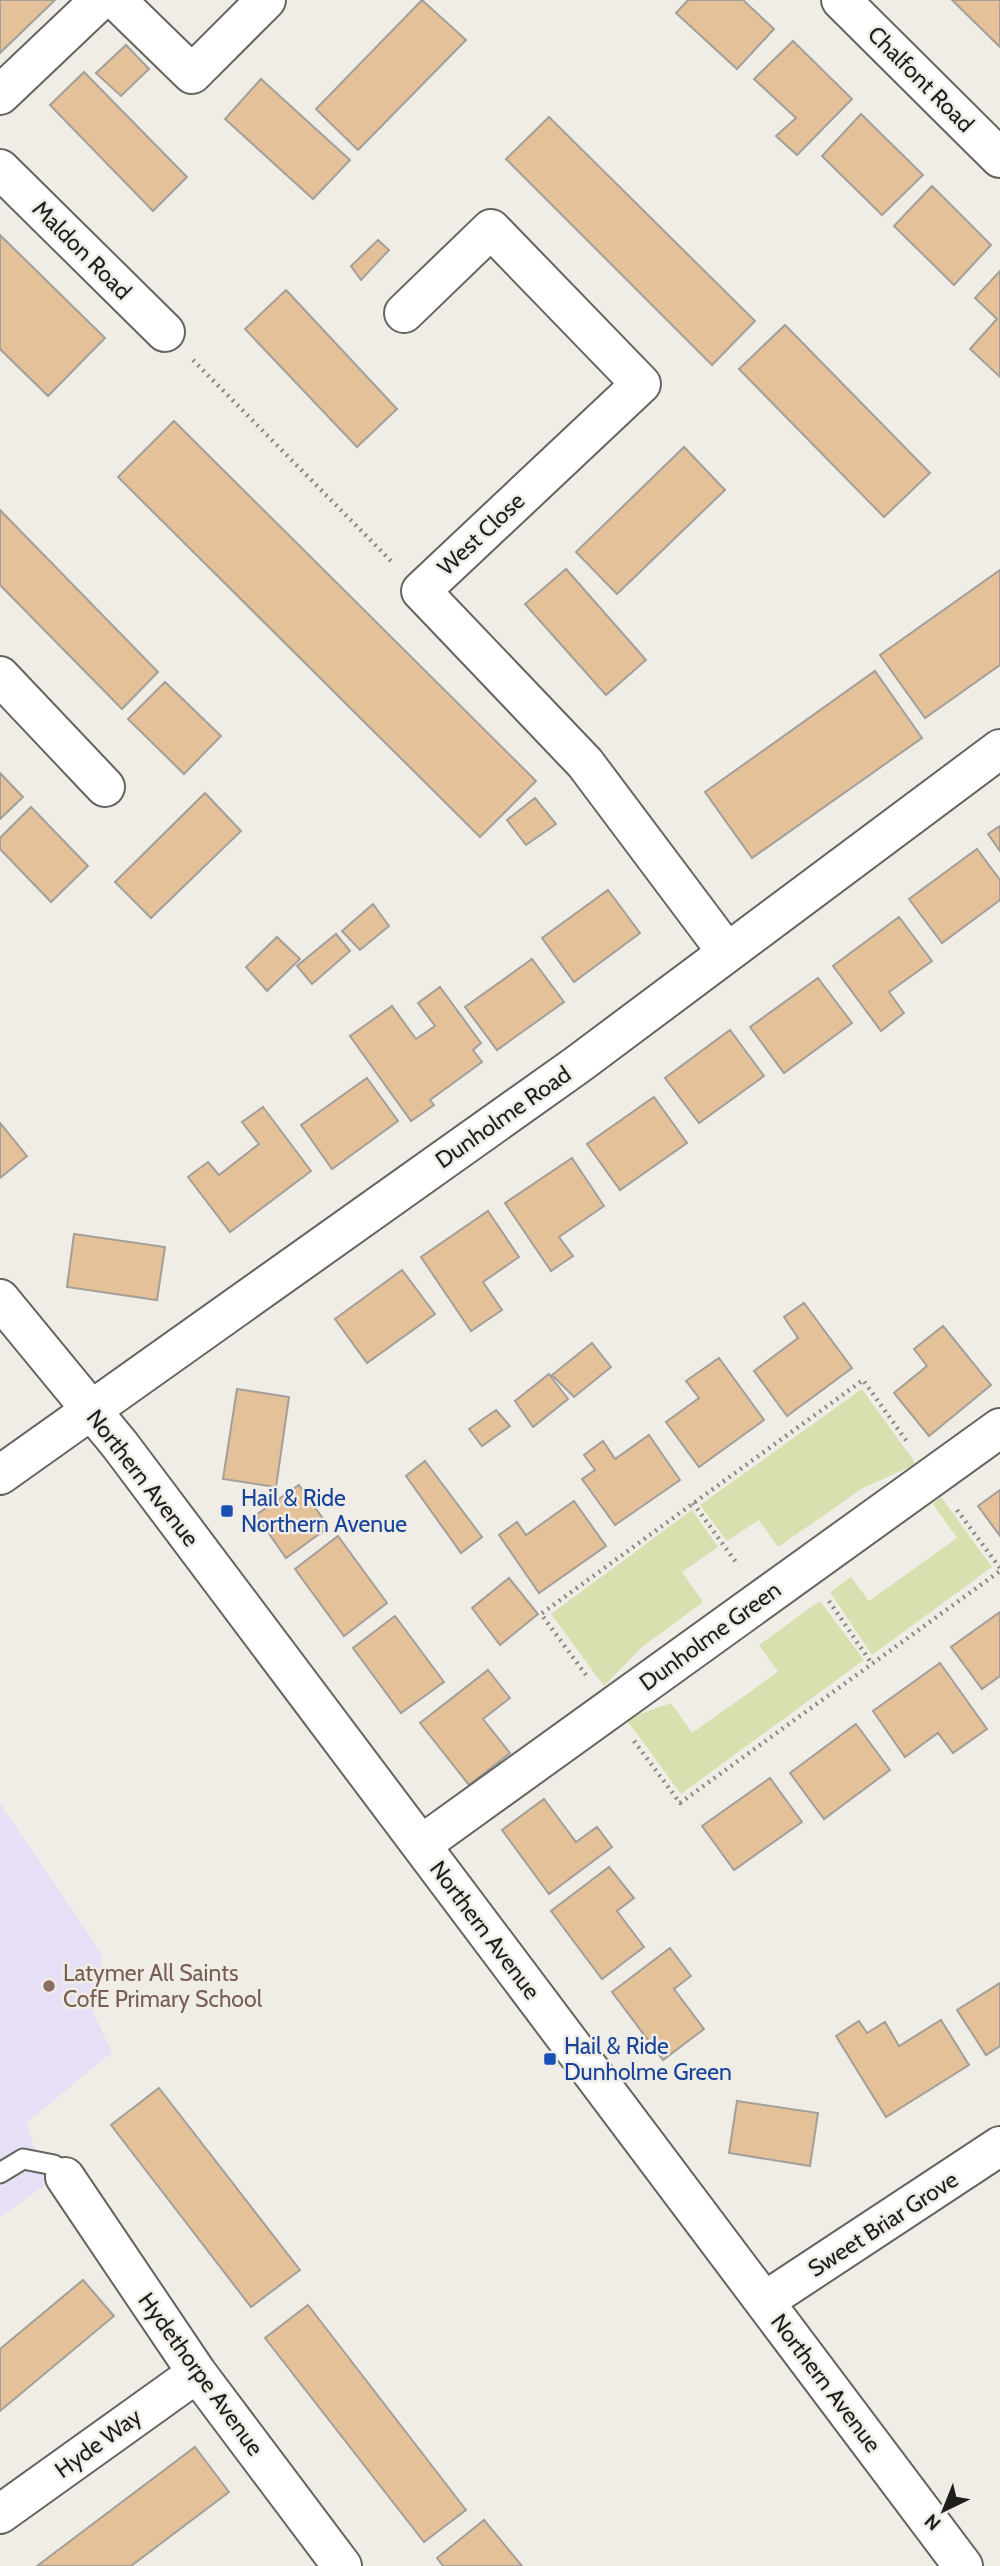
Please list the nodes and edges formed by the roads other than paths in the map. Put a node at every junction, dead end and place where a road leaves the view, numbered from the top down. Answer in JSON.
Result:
{"nodes":[{"id":1,"x":100,"y":0,"type":"edge"},
{"id":2,"x":116,"y":0,"type":"edge"},
{"id":3,"x":266,"y":0,"type":"edge"},
{"id":4,"x":841,"y":0,"type":"edge"},
{"id":5,"x":0,"y":95,"type":"edge"},
{"id":6,"x":1000,"y":158,"type":"edge"},
{"id":7,"x":0,"y":169,"type":"edge"},
{"id":8,"x":404,"y":313,"type":"dead end"},
{"id":9,"x":165,"y":332,"type":"road end"},
{"id":10,"x":0,"y":676,"type":"edge"},
{"id":11,"x":1000,"y":749,"type":"edge"},
{"id":12,"x":105,"y":788,"type":"dead end"},
{"id":13,"x":726,"y":951,"type":"junction"},
{"id":14,"x":0,"y":1299,"type":"edge"},
{"id":15,"x":91,"y":1410,"type":"junction"},
{"id":16,"x":1000,"y":1428,"type":"edge"},
{"id":17,"x":0,"y":1475,"type":"edge"},
{"id":18,"x":421,"y":1845,"type":"junction"},
{"id":19,"x":1000,"y":2146,"type":"edge"},
{"id":20,"x":0,"y":2173,"type":"edge"},
{"id":21,"x":65,"y":2177,"type":"joint"},
{"id":22,"x":765,"y":2301,"type":"junction"},
{"id":23,"x":197,"y":2373,"type":"junction"},
{"id":24,"x":0,"y":2514,"type":"edge"},
{"id":25,"x":342,"y":2566,"type":"edge"},
{"id":26,"x":963,"y":2566,"type":"edge"}],
"edges":[{"from":1,"to":5,"type":"street"},
{"from":2,"to":3,"type":"street"},
{"from":4,"to":6,"type":"street","name":"Chalfont Road"},
{"from":7,"to":9,"type":"street","name":"Maldon Road"},
{"from":8,"to":13,"type":"street","name":"West Close"},
{"from":10,"to":12,"type":"street"},
{"from":11,"to":13,"type":"street","name":"Dunholme Road"},
{"from":13,"to":15,"type":"street","name":"Dunholme Road"},
{"from":14,"to":15,"type":"street","name":"Northern Avenue"},
{"from":15,"to":17,"type":"street","name":"Dunholme Road"},
{"from":15,"to":18,"type":"street","name":"Northern Avenue"},
{"from":16,"to":18,"type":"street","name":"Dunholme Green"},
{"from":18,"to":22,"type":"street","name":"Northern Avenue"},
{"from":19,"to":22,"type":"street","name":"Sweet Briar Grove"},
{"from":20,"to":21,"type":"lane"},
{"from":21,"to":23,"type":"street","name":"Hydethorpe Avenue"},
{"from":22,"to":26,"type":"street","name":"Northern Avenue"},
{"from":23,"to":24,"type":"street","name":"Hyde Way"},
{"from":23,"to":25,"type":"street","name":"Hydethorpe Avenue"}]}
